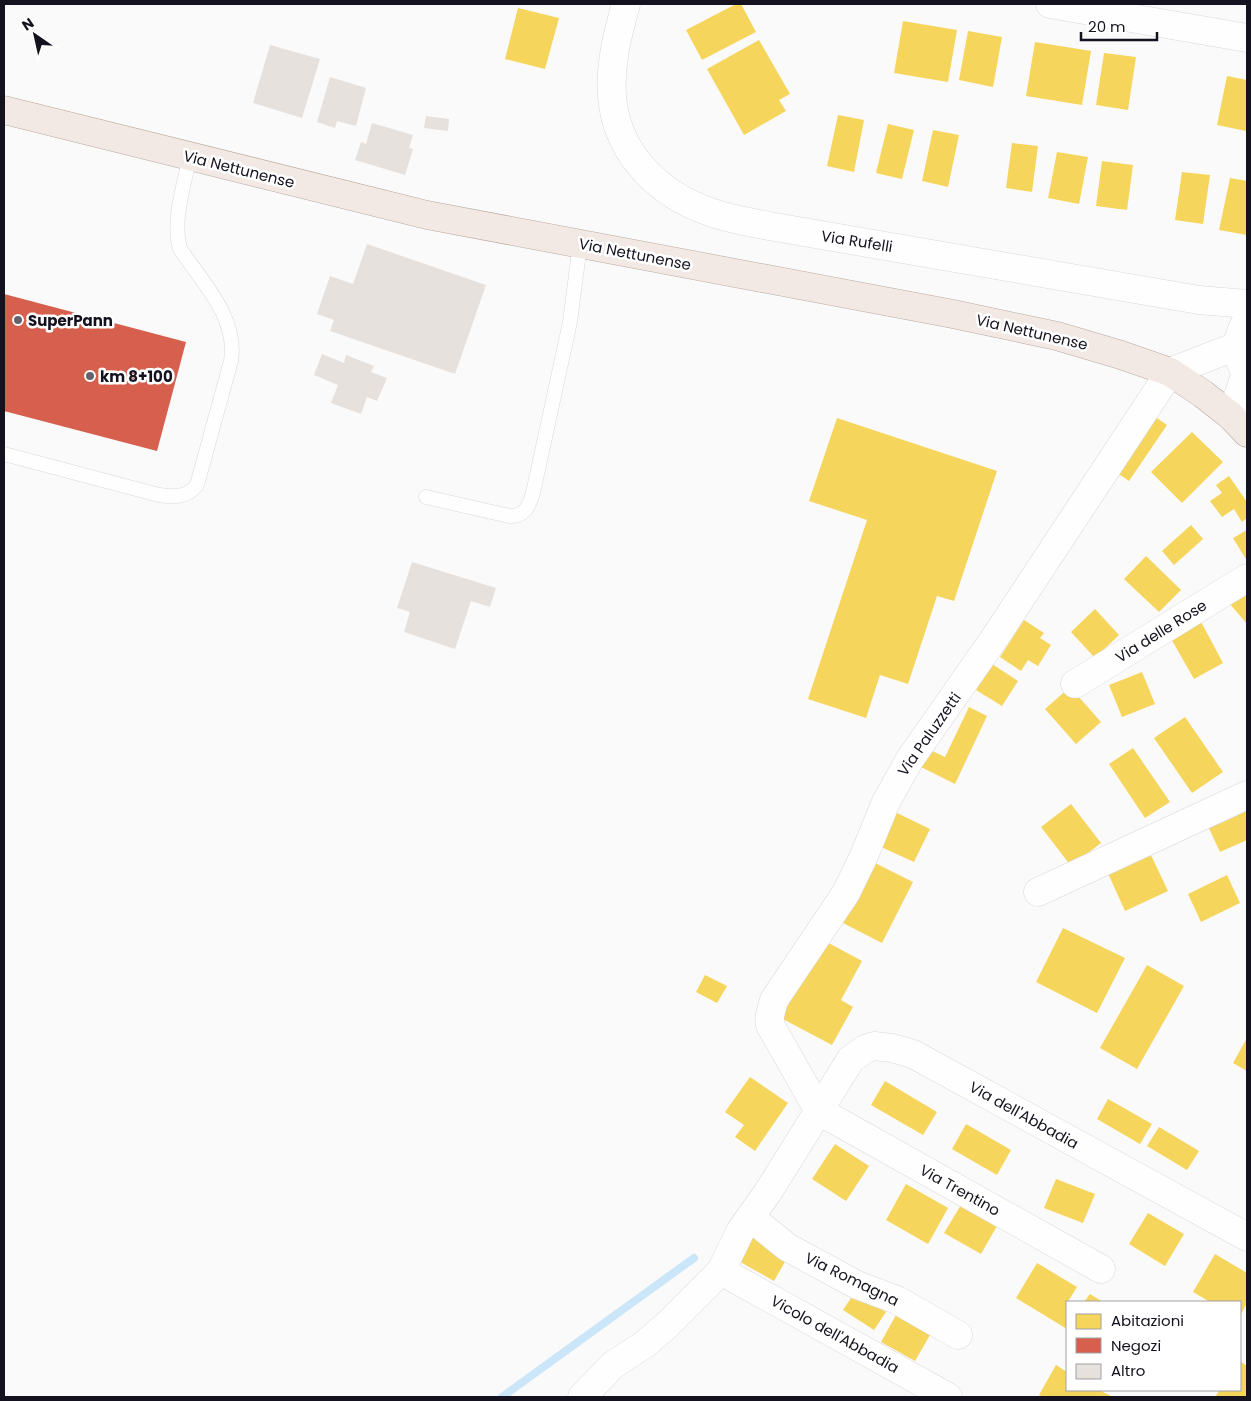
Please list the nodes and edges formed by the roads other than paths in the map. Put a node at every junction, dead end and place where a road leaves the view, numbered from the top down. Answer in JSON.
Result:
{"nodes":[{"id":1,"x":626,"y":4,"type":"edge"},
{"id":2,"x":1050,"y":4,"type":"edge"},
{"id":3,"x":1247,"y":38,"type":"edge"},
{"id":4,"x":4,"y":110,"type":"edge"},
{"id":5,"x":190,"y":156,"type":"junction"},
{"id":6,"x":580,"y":244,"type":"junction"},
{"id":7,"x":1199,"y":300,"type":"junction"},
{"id":8,"x":1247,"y":304,"type":"edge"},
{"id":9,"x":1241,"y":336,"type":"edge"},
{"id":10,"x":1170,"y":372,"type":"junction"},
{"id":11,"x":1247,"y":374,"type":"edge"},
{"id":12,"x":1242,"y":424,"type":"edge"},
{"id":13,"x":4,"y":454,"type":"edge"},
{"id":14,"x":426,"y":497,"type":"dead end"},
{"id":15,"x":1247,"y":578,"type":"edge"},
{"id":16,"x":1075,"y":684,"type":"dead end"},
{"id":17,"x":1247,"y":795,"type":"edge"},
{"id":18,"x":1038,"y":892,"type":"dead end"},
{"id":19,"x":819,"y":1112,"type":"junction"},
{"id":20,"x":750,"y":1217,"type":"junction"},
{"id":21,"x":1247,"y":1237,"type":"edge"},
{"id":22,"x":1101,"y":1269,"type":"dead end"},
{"id":23,"x":721,"y":1271,"type":"junction"},
{"id":24,"x":958,"y":1335,"type":"dead end"},
{"id":25,"x":582,"y":1397,"type":"edge"},
{"id":26,"x":948,"y":1397,"type":"edge"}],
"edges":[{"from":1,"to":7,"type":"street","name":"Via Rufelli"},
{"from":2,"to":3,"type":"street"},
{"from":4,"to":5,"type":"main road","name":"Via Nettunense"},
{"from":5,"to":6,"type":"main road","name":"Via Nettunense"},
{"from":5,"to":13,"type":"lane"},
{"from":6,"to":10,"type":"main road","name":"Via Nettunense"},
{"from":6,"to":14,"type":"lane"},
{"from":7,"to":8,"type":"street","name":"Via Rufelli"},
{"from":7,"to":9,"type":"street"},
{"from":9,"to":10,"type":"street"},
{"from":9,"to":11,"type":"street"},
{"from":10,"to":12,"type":"main road","name":"Via Nettunense"},
{"from":10,"to":19,"type":"street","name":"Via Paluzzetti"},
{"from":11,"to":12,"type":"street"},
{"from":15,"to":16,"type":"street","name":"Via delle Rose"},
{"from":17,"to":18,"type":"street"},
{"from":19,"to":20,"type":"street"},
{"from":19,"to":21,"type":"street","name":"Via dell'Abbadia"},
{"from":19,"to":22,"type":"street","name":"Via Trentino"},
{"from":20,"to":23,"type":"street"},
{"from":20,"to":24,"type":"street","name":"Via Romagna"},
{"from":23,"to":25,"type":"street"},
{"from":23,"to":26,"type":"street","name":"Vicolo dell'Abbadia"}]}
